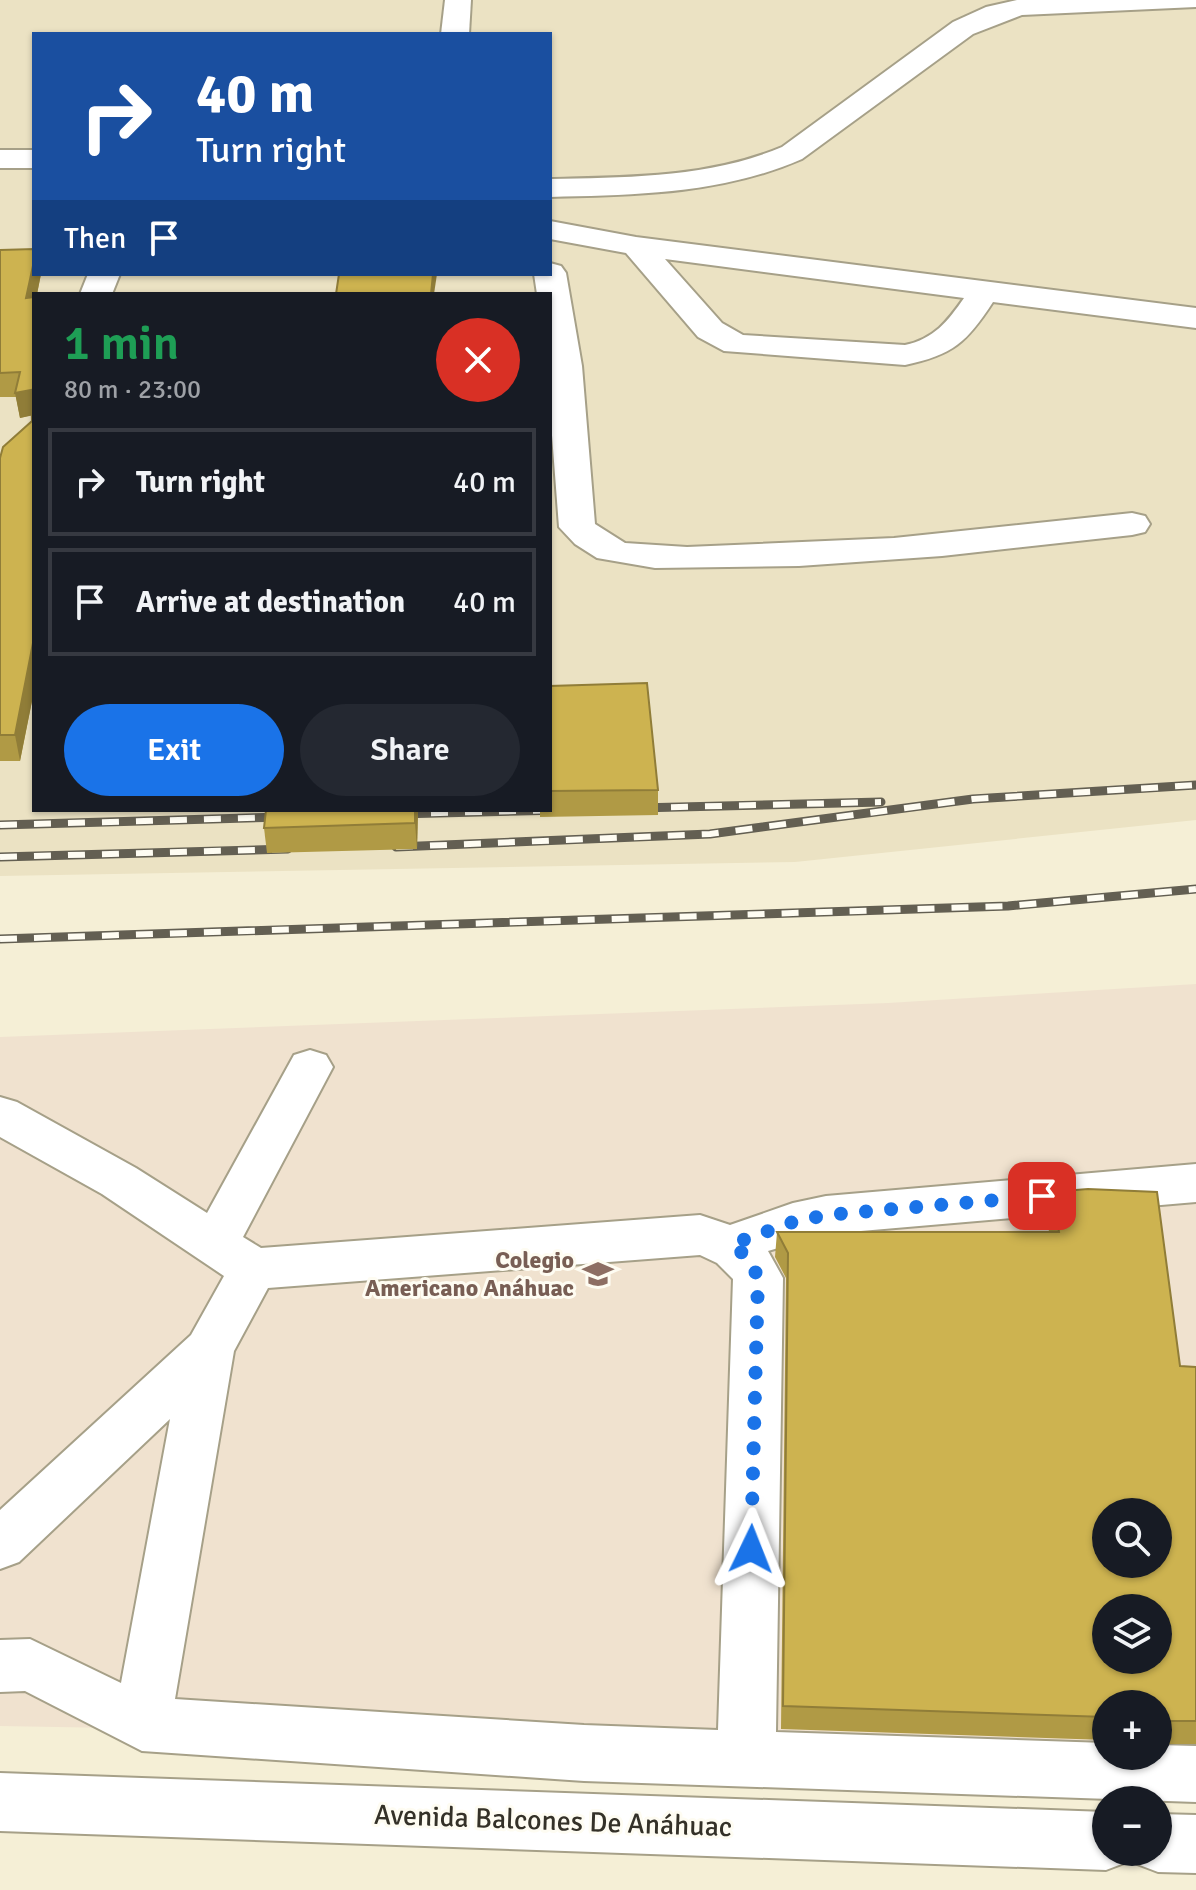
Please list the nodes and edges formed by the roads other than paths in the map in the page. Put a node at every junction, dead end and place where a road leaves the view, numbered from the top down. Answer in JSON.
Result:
{"nodes":[{"id":1,"x":458,"y":0,"type":"edge"},
{"id":2,"x":1190,"y":0,"type":"edge"},
{"id":3,"x":455,"y":32,"type":"edge"},
{"id":4,"x":0,"y":159,"type":"edge"},
{"id":5,"x":32,"y":159,"type":"edge"},
{"id":6,"x":552,"y":188,"type":"edge"},
{"id":7,"x":552,"y":230,"type":"edge"},
{"id":8,"x":636,"y":246,"type":"junction"},
{"id":9,"x":550,"y":276,"type":"edge"},
{"id":10,"x":984,"y":291,"type":"junction"},
{"id":11,"x":1196,"y":318,"type":"edge"},
{"id":12,"x":1132,"y":524,"type":"dead end"},
{"id":13,"x":310,"y":1067,"type":"dead end"},
{"id":14,"x":0,"y":1115,"type":"edge"},
{"id":15,"x":1196,"y":1183,"type":"edge"},
{"id":16,"x":732,"y":1244,"type":"junction"},
{"id":17,"x":234,"y":1257,"type":"junction"},
{"id":18,"x":209,"y":1350,"type":"junction"},
{"id":19,"x":0,"y":1545,"type":"edge"},
{"id":20,"x":0,"y":1666,"type":"edge"},
{"id":21,"x":142,"y":1724,"type":"junction"},
{"id":22,"x":746,"y":1759,"type":"junction"},
{"id":23,"x":1196,"y":1774,"type":"edge"},
{"id":24,"x":0,"y":1802,"type":"edge"},
{"id":25,"x":1092,"y":1841,"type":"edge"},
{"id":26,"x":1172,"y":1843,"type":"edge"},
{"id":27,"x":1196,"y":1844,"type":"edge"}],
"edges":[{"from":1,"to":3,"type":"street"},
{"from":2,"to":6,"type":"street"},
{"from":4,"to":5,"type":"street"},
{"from":7,"to":8,"type":"street"},
{"from":8,"to":10,"type":"street"},
{"from":8,"to":10,"type":"street"},
{"from":9,"to":12,"type":"street"},
{"from":10,"to":11,"type":"street"},
{"from":13,"to":17,"type":"street"},
{"from":14,"to":17,"type":"street"},
{"from":15,"to":16,"type":"street"},
{"from":16,"to":17,"type":"street"},
{"from":16,"to":22,"type":"street"},
{"from":17,"to":18,"type":"street"},
{"from":18,"to":19,"type":"street"},
{"from":18,"to":21,"type":"street"},
{"from":20,"to":21,"type":"street"},
{"from":21,"to":22,"type":"street"},
{"from":22,"to":23,"type":"street"},
{"from":24,"to":25,"type":"street","name":"Avenida Balcones De Anáhuac"},
{"from":26,"to":27,"type":"street"}]}
